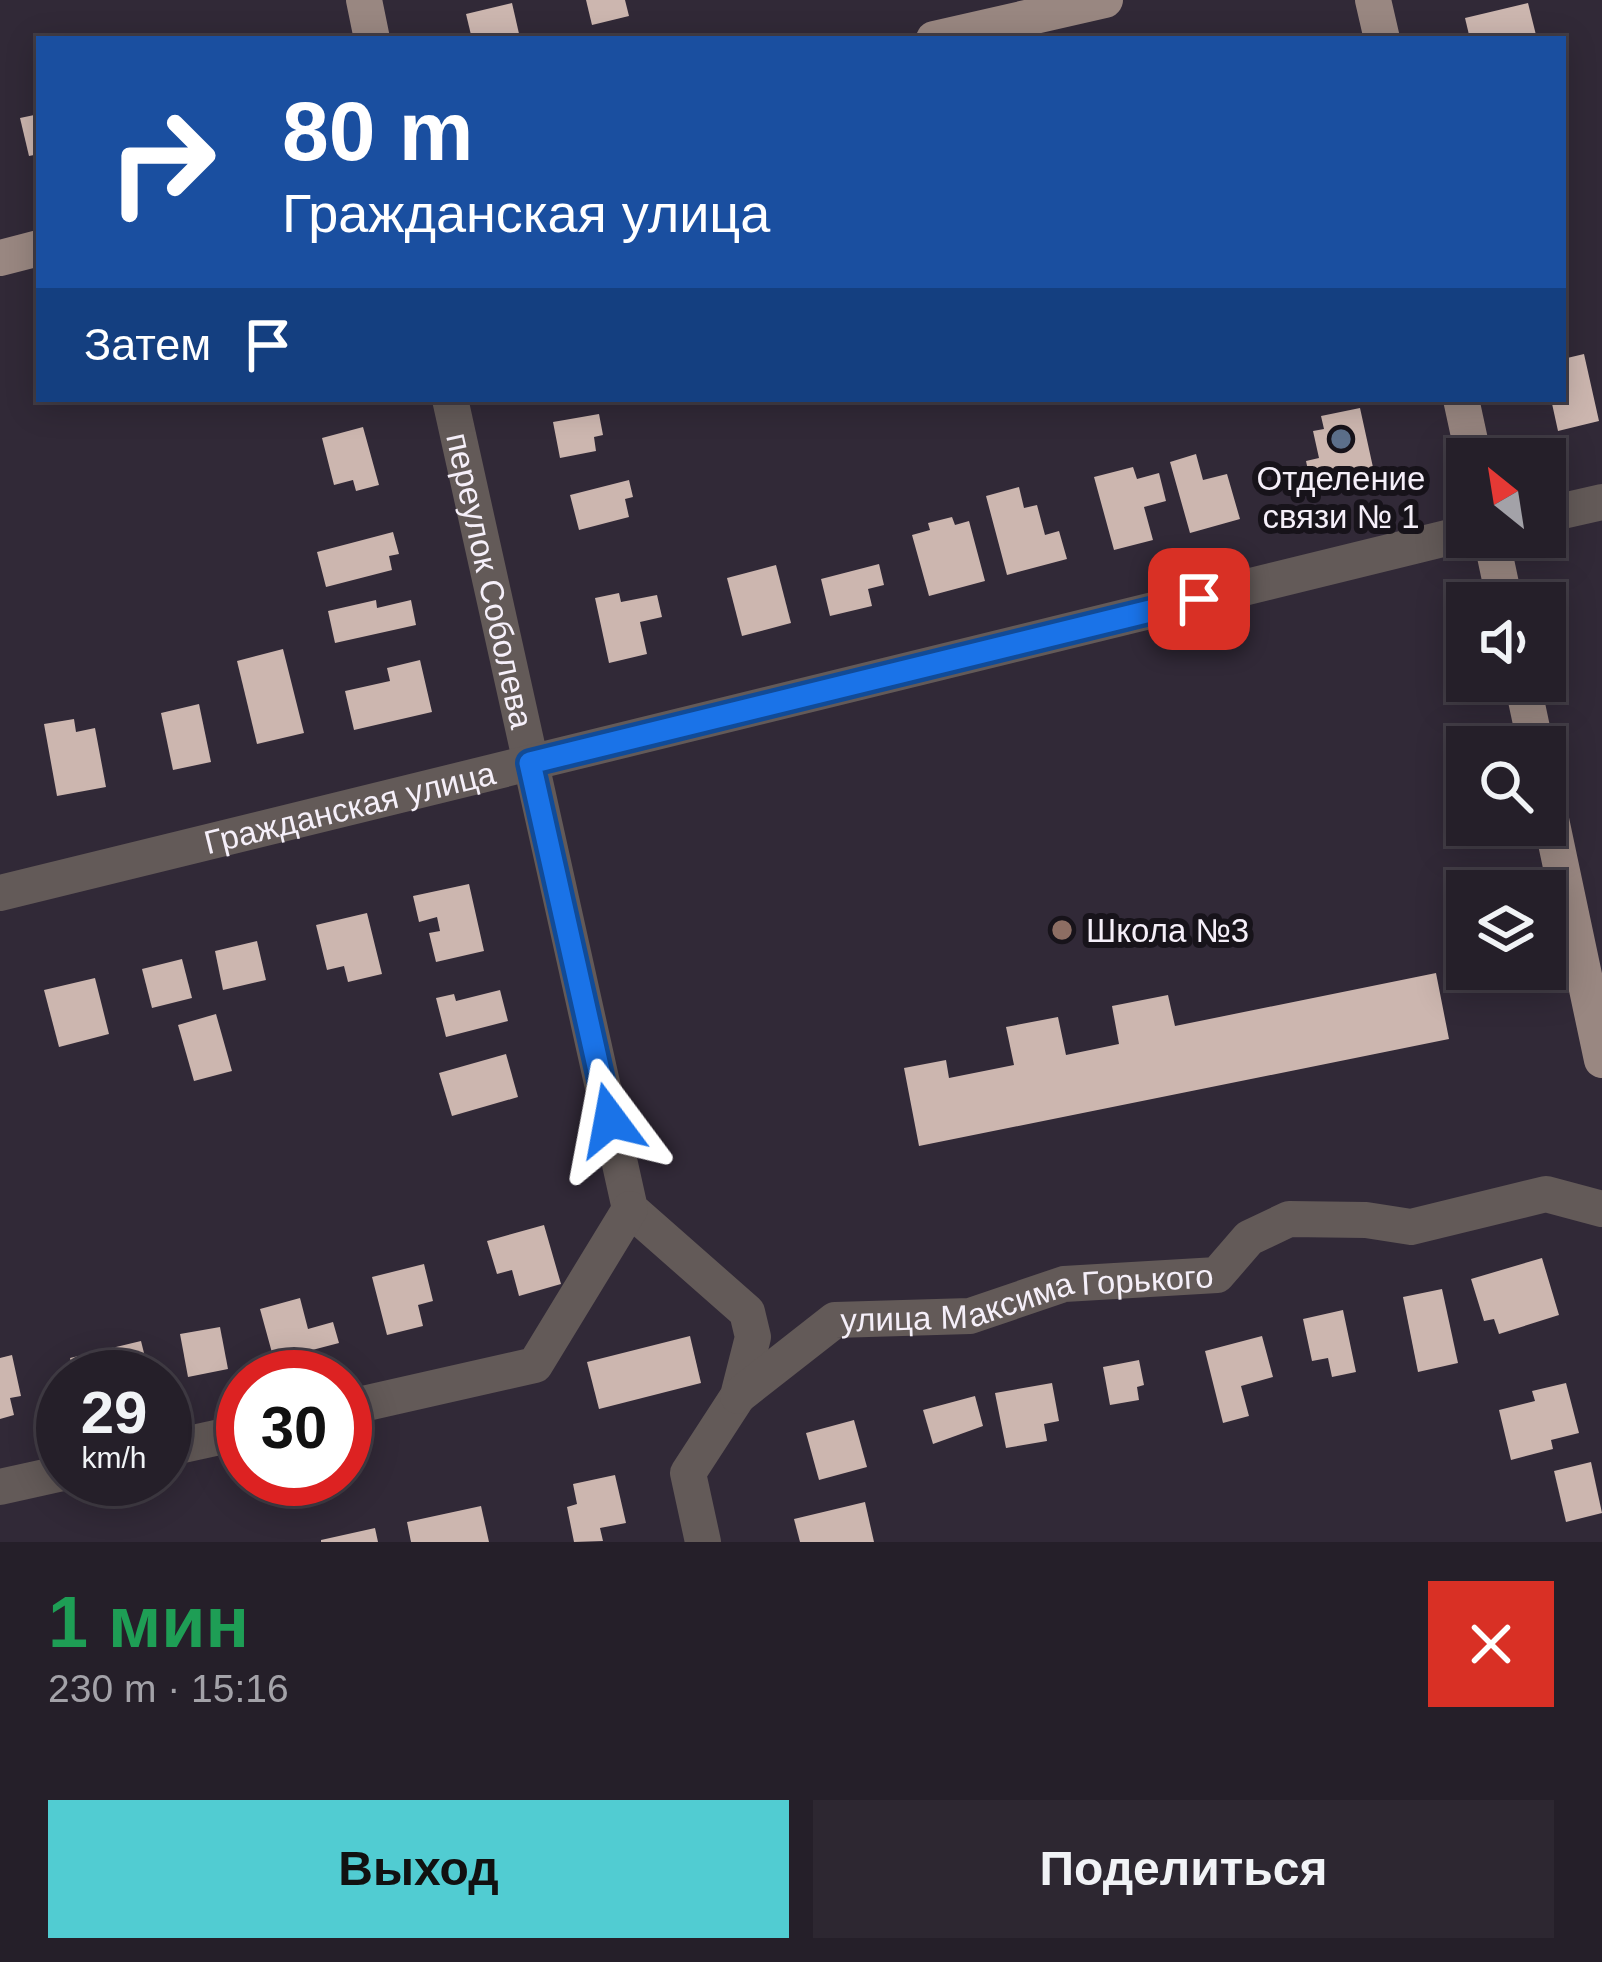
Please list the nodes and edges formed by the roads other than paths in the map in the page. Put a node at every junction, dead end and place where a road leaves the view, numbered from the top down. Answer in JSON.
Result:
{"nodes":[{"id":1,"x":364,"y":0,"type":"edge"},
{"id":2,"x":1105,"y":0,"type":"edge"},
{"id":3,"x":1373,"y":0,"type":"edge"},
{"id":4,"x":371,"y":36,"type":"edge"},
{"id":5,"x":947,"y":36,"type":"edge"},
{"id":6,"x":1381,"y":36,"type":"edge"},
{"id":7,"x":36,"y":249,"type":"edge"},
{"id":8,"x":0,"y":258,"type":"edge"},
{"id":9,"x":451,"y":402,"type":"edge"},
{"id":10,"x":1462,"y":402,"type":"edge"},
{"id":11,"x":1469,"y":438,"type":"edge"},
{"id":12,"x":1602,"y":502,"type":"edge"},
{"id":13,"x":1566,"y":510,"type":"edge"},
{"id":14,"x":1446,"y":538,"type":"edge"},
{"id":15,"x":530,"y":763,"type":"junction"},
{"id":16,"x":1557,"y":846,"type":"edge"},
{"id":17,"x":0,"y":892,"type":"edge"},
{"id":18,"x":1602,"y":1060,"type":"edge"},
{"id":19,"x":630,"y":1209,"type":"junction"},
{"id":20,"x":1602,"y":1209,"type":"edge"},
{"id":21,"x":738,"y":1396,"type":"junction"},
{"id":22,"x":372,"y":1402,"type":"edge"},
{"id":23,"x":36,"y":1479,"type":"edge"},
{"id":24,"x":0,"y":1487,"type":"edge"},
{"id":25,"x":703,"y":1542,"type":"edge"}],
"edges":[{"from":1,"to":4,"type":"main road"},
{"from":2,"to":5,"type":"main road"},
{"from":3,"to":6,"type":"main road"},
{"from":7,"to":8,"type":"main road"},
{"from":9,"to":15,"type":"street","name":"переулок Соболева"},
{"from":10,"to":11,"type":"main road"},
{"from":12,"to":13,"type":"street"},
{"from":14,"to":15,"type":"street","name":"Гражданская улица"},
{"from":15,"to":17,"type":"street","name":"Гражданская улица"},
{"from":15,"to":19,"type":"street","name":"переулок Соболева"},
{"from":16,"to":18,"type":"main road"},
{"from":19,"to":21,"type":"street"},
{"from":19,"to":22,"type":"street"},
{"from":20,"to":21,"type":"street","name":"улица Максима Горького"},
{"from":21,"to":25,"type":"street"},
{"from":23,"to":24,"type":"street"}]}
